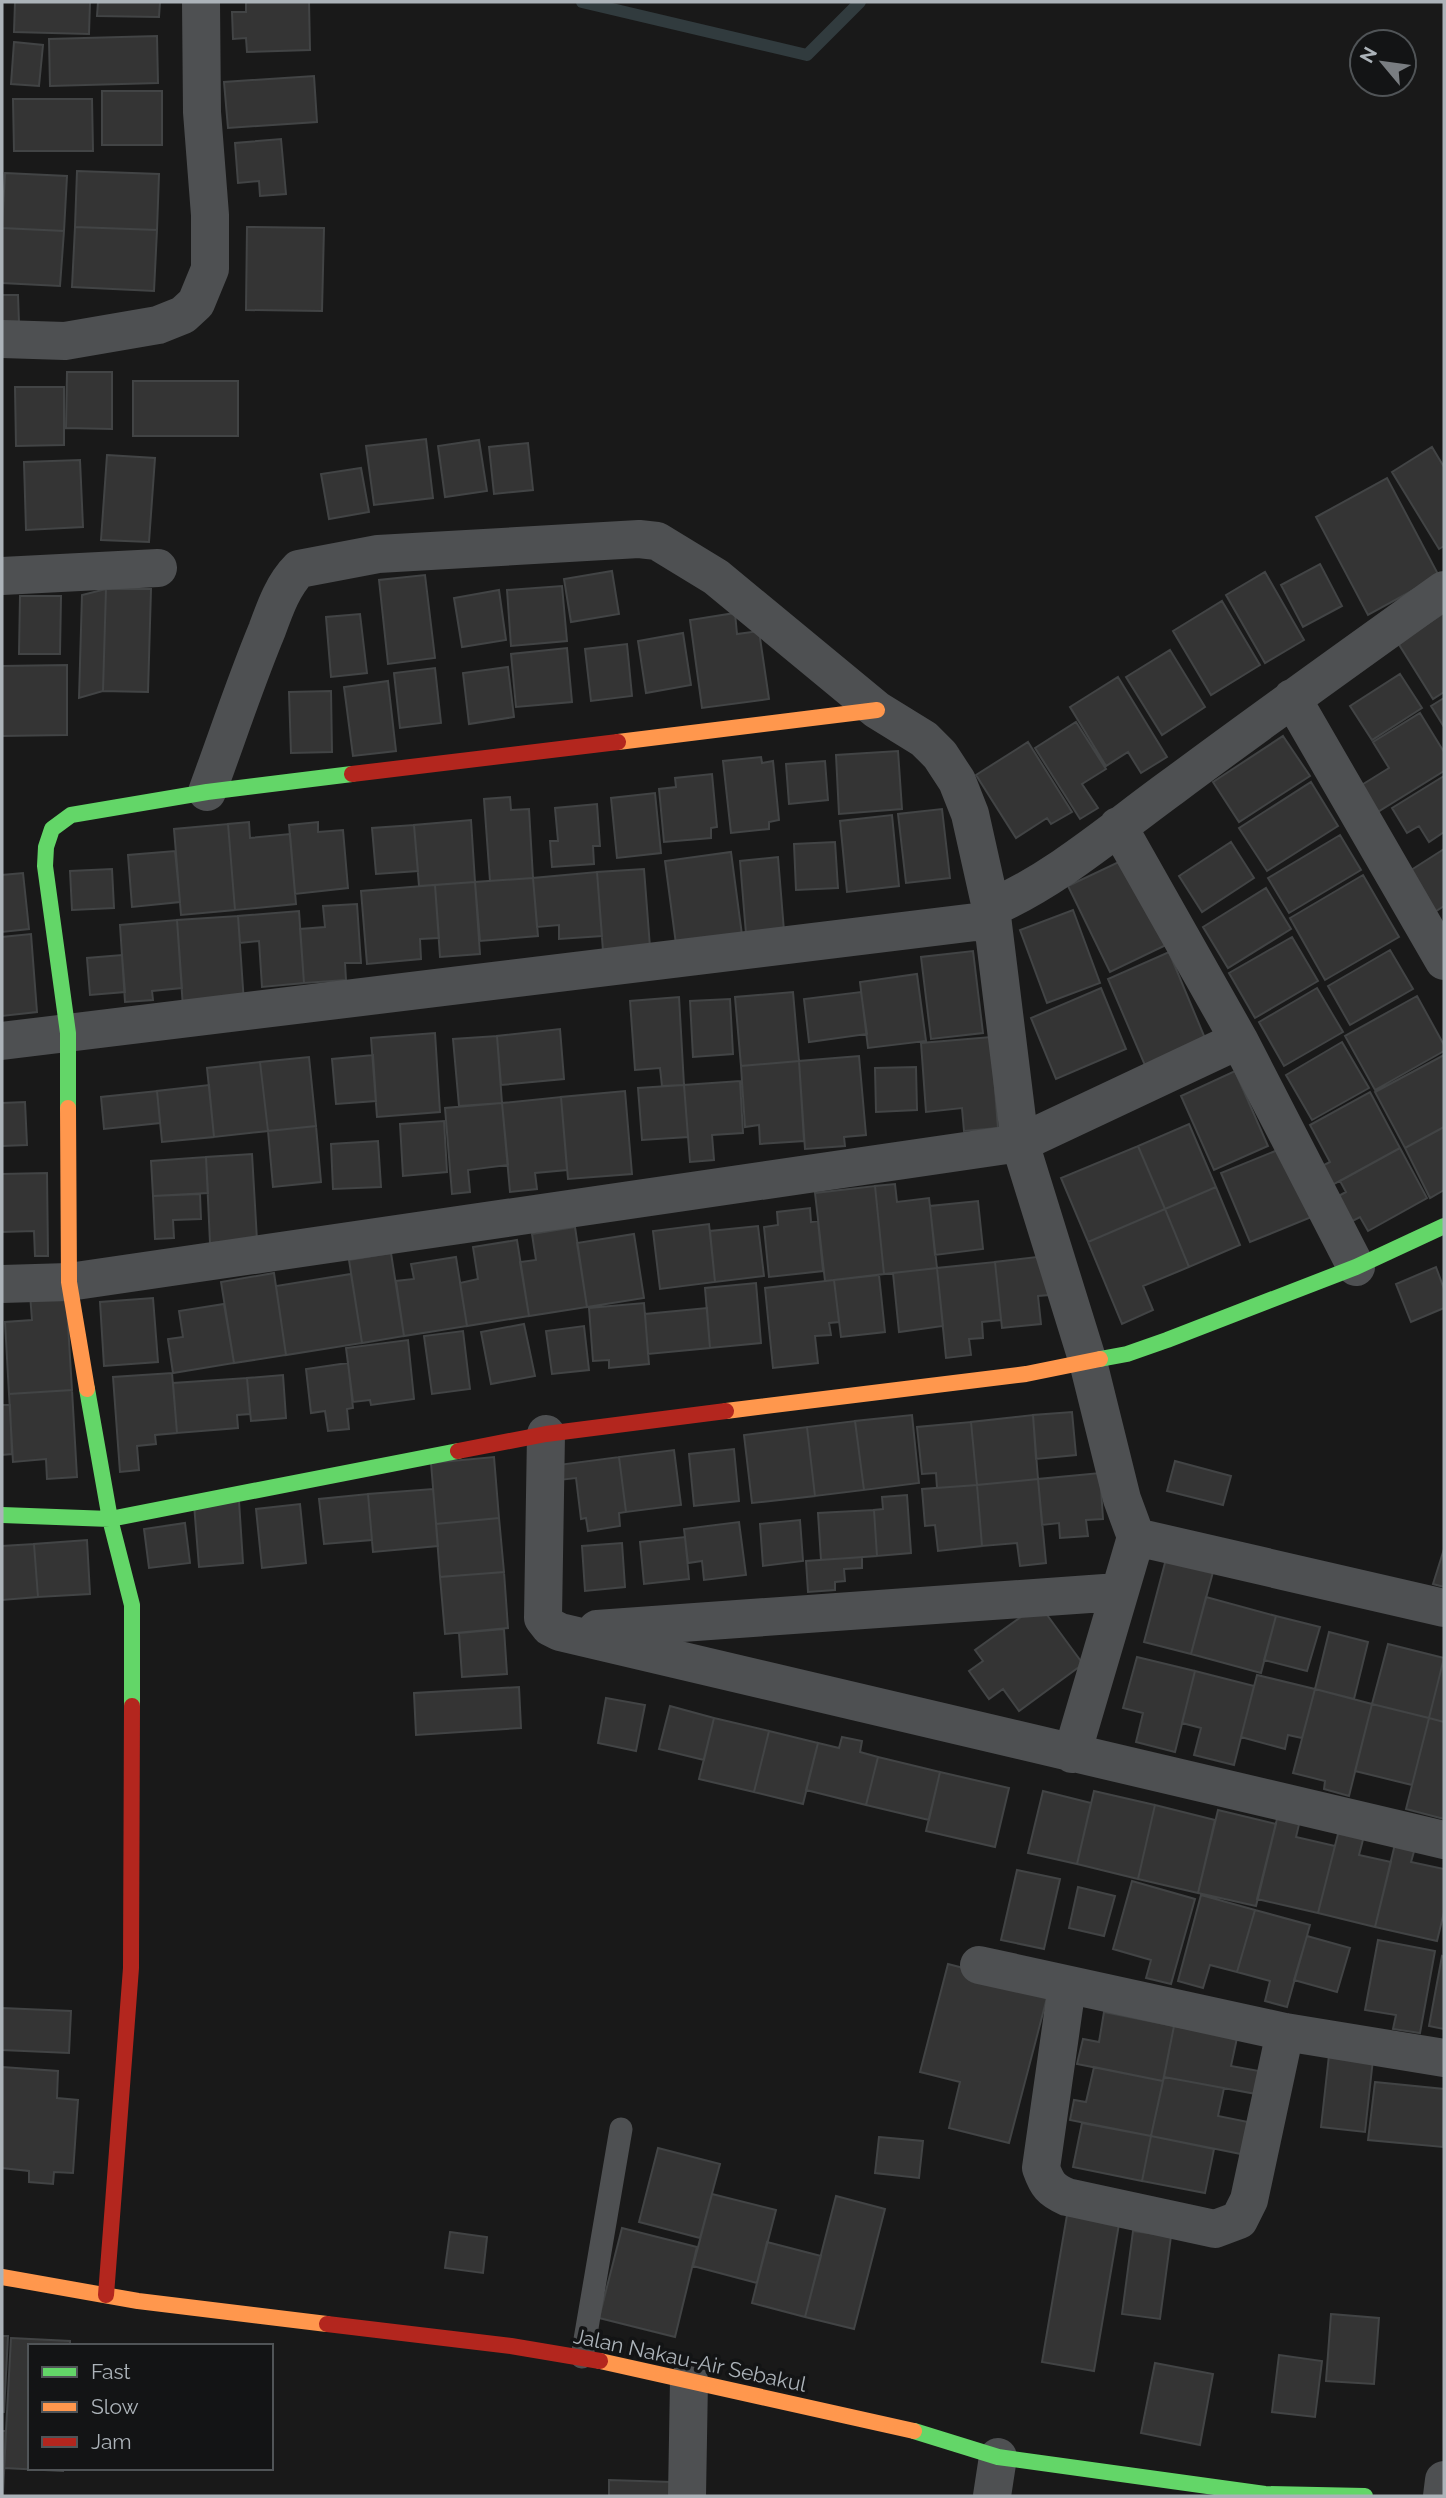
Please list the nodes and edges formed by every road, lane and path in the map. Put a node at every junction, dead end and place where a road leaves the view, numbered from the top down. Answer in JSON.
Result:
{"nodes":[{"id":1,"x":201,"y":2,"type":"edge"},
{"id":2,"x":2,"y":339,"type":"edge"},
{"id":3,"x":158,"y":568,"type":"dead end"},
{"id":4,"x":2,"y":576,"type":"edge"},
{"id":5,"x":1444,"y":590,"type":"edge"},
{"id":6,"x":1293,"y":698,"type":"junction"},
{"id":7,"x":877,"y":710,"type":"junction"},
{"id":8,"x":207,"y":792,"type":"junction"},
{"id":9,"x":1118,"y":826,"type":"junction"},
{"id":10,"x":991,"y":914,"type":"junction"},
{"id":11,"x":1444,"y":961,"type":"edge"},
{"id":12,"x":68,"y":1033,"type":"junction"},
{"id":13,"x":1239,"y":1040,"type":"junction"},
{"id":14,"x":2,"y":1041,"type":"edge"},
{"id":15,"x":1020,"y":1143,"type":"junction"},
{"id":16,"x":1444,"y":1226,"type":"edge"},
{"id":17,"x":1356,"y":1267,"type":"junction"},
{"id":18,"x":69,"y":1282,"type":"junction"},
{"id":19,"x":2,"y":1284,"type":"edge"},
{"id":20,"x":1088,"y":1362,"type":"junction"},
{"id":21,"x":546,"y":1434,"type":"junction"},
{"id":22,"x":2,"y":1515,"type":"edge"},
{"id":23,"x":110,"y":1519,"type":"junction"},
{"id":24,"x":1136,"y":1537,"type":"junction"},
{"id":25,"x":1118,"y":1592,"type":"junction"},
{"id":26,"x":1444,"y":1608,"type":"edge"},
{"id":27,"x":560,"y":1632,"type":"junction"},
{"id":28,"x":1072,"y":1754,"type":"junction"},
{"id":29,"x":1444,"y":1840,"type":"edge"},
{"id":30,"x":979,"y":1965,"type":"dead end"},
{"id":31,"x":1067,"y":1986,"type":"junction"},
{"id":32,"x":1285,"y":2032,"type":"junction"},
{"id":33,"x":1444,"y":2058,"type":"edge"},
{"id":34,"x":621,"y":2129,"type":"dead end"},
{"id":35,"x":2,"y":2277,"type":"edge"},
{"id":36,"x":106,"y":2295,"type":"junction"},
{"id":37,"x":582,"y":2357,"type":"junction"},
{"id":38,"x":689,"y":2381,"type":"junction"},
{"id":39,"x":998,"y":2457,"type":"junction"},
{"id":40,"x":1444,"y":2480,"type":"edge"},
{"id":41,"x":687,"y":2496,"type":"edge"},
{"id":42,"x":992,"y":2496,"type":"edge"},
{"id":43,"x":1365,"y":2496,"type":"edge"},
{"id":44,"x":1442,"y":2496,"type":"edge"}],
"edges":[{"from":1,"to":2,"type":"street"},
{"from":3,"to":4,"type":"street"},
{"from":5,"to":6,"type":"street"},
{"from":6,"to":9,"type":"street"},
{"from":6,"to":11,"type":"street"},
{"from":7,"to":8,"type":"main road"},
{"from":7,"to":8,"type":"street"},
{"from":7,"to":10,"type":"street"},
{"from":8,"to":12,"type":"main road"},
{"from":9,"to":10,"type":"street"},
{"from":9,"to":13,"type":"street"},
{"from":10,"to":12,"type":"street"},
{"from":10,"to":15,"type":"street"},
{"from":12,"to":14,"type":"street"},
{"from":12,"to":18,"type":"main road"},
{"from":13,"to":15,"type":"street"},
{"from":13,"to":17,"type":"street"},
{"from":15,"to":18,"type":"street"},
{"from":15,"to":20,"type":"street"},
{"from":16,"to":17,"type":"main road"},
{"from":17,"to":20,"type":"main road"},
{"from":18,"to":19,"type":"street"},
{"from":18,"to":23,"type":"main road"},
{"from":20,"to":21,"type":"main road"},
{"from":20,"to":24,"type":"street"},
{"from":21,"to":23,"type":"main road"},
{"from":21,"to":27,"type":"street"},
{"from":22,"to":23,"type":"main road"},
{"from":23,"to":36,"type":"main road"},
{"from":24,"to":25,"type":"street"},
{"from":24,"to":26,"type":"street"},
{"from":25,"to":27,"type":"street"},
{"from":25,"to":28,"type":"street"},
{"from":27,"to":28,"type":"street"},
{"from":28,"to":29,"type":"street"},
{"from":30,"to":31,"type":"street"},
{"from":31,"to":32,"type":"street"},
{"from":31,"to":32,"type":"street"},
{"from":32,"to":33,"type":"street"},
{"from":34,"to":37,"type":"lane"},
{"from":35,"to":36,"type":"main road","name":"Jalan Nakau-Air Sebakul"},
{"from":36,"to":37,"type":"main road","name":"Jalan Nakau-Air Sebakul"},
{"from":37,"to":38,"type":"main road","name":"Jalan Nakau-Air Sebakul"},
{"from":38,"to":39,"type":"main road","name":"Jalan Nakau-Air Sebakul"},
{"from":38,"to":41,"type":"street"},
{"from":39,"to":42,"type":"street"},
{"from":39,"to":43,"type":"main road","name":"Jalan Nakau-Air Sebakul"},
{"from":40,"to":44,"type":"street"}]}
